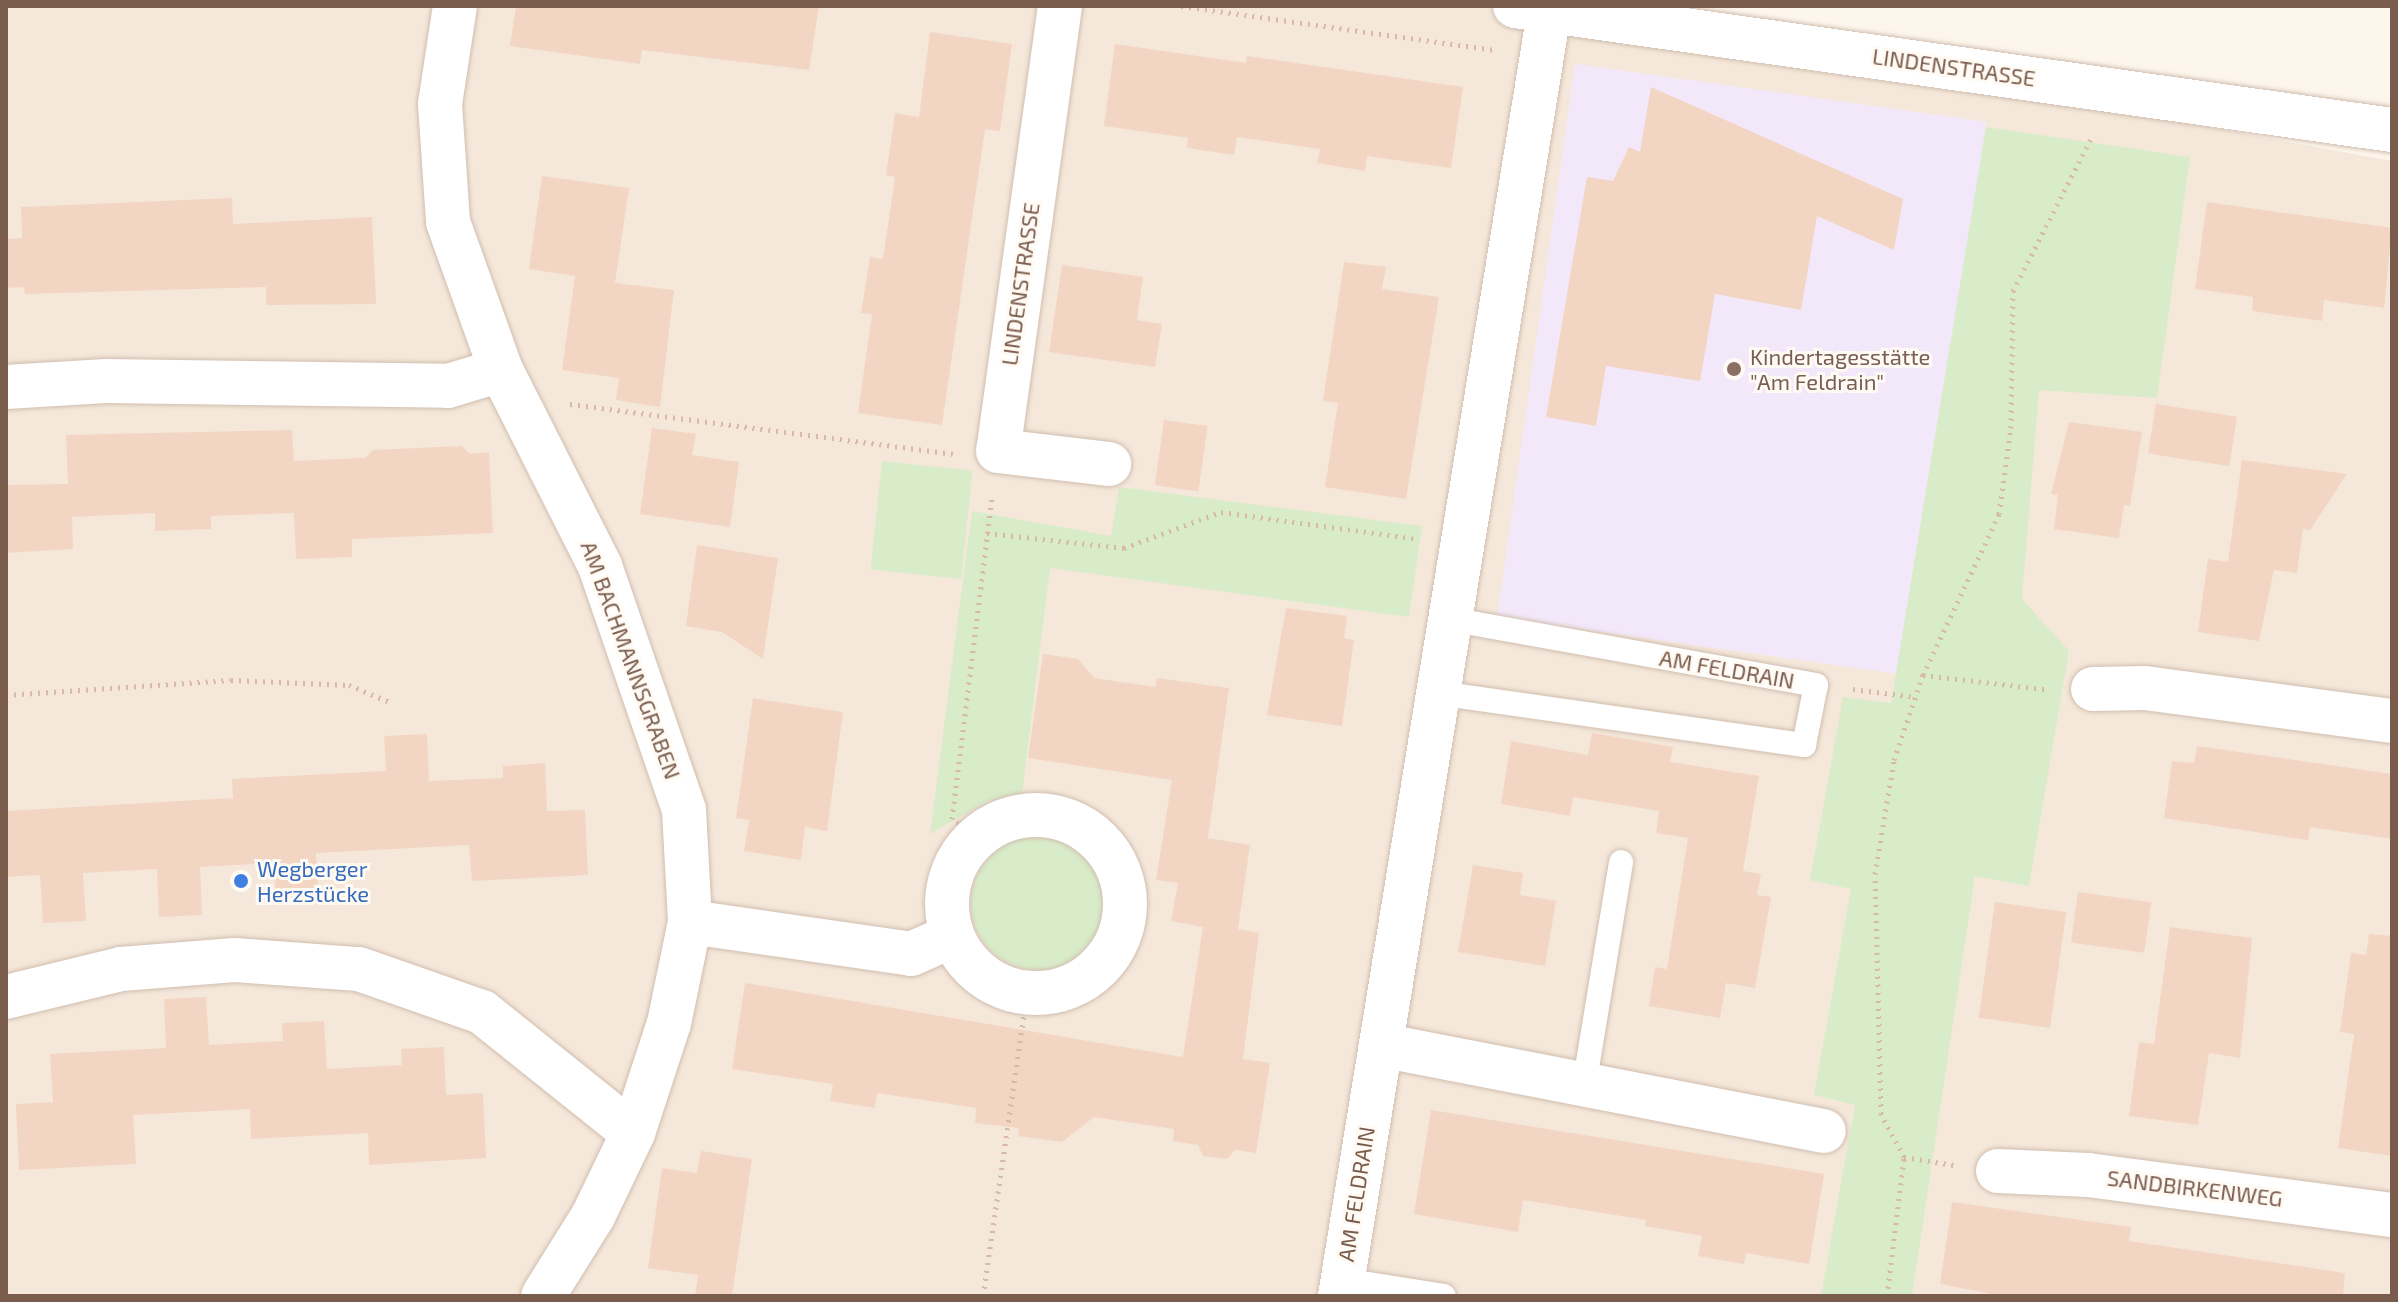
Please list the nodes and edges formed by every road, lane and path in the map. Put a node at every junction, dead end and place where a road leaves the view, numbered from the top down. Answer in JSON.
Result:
{"nodes":[{"id":1,"x":455,"y":6,"type":"edge"},
{"id":2,"x":1060,"y":6,"type":"edge"},
{"id":3,"x":1532,"y":9,"type":"edge"},
{"id":4,"x":2098,"y":126,"type":"dead end"},
{"id":5,"x":2392,"y":130,"type":"edge"},
{"id":6,"x":510,"y":383,"type":"junction"},
{"id":7,"x":6,"y":387,"type":"edge"},
{"id":8,"x":998,"y":455,"type":"junction"},
{"id":9,"x":1109,"y":464,"type":"dead end"},
{"id":10,"x":987,"y":533,"type":"junction"},
{"id":11,"x":1461,"y":548,"type":"junction"},
{"id":12,"x":1450,"y":619,"type":"junction"},
{"id":13,"x":1923,"y":675,"type":"junction"},
{"id":14,"x":1816,"y":685,"type":"junction"},
{"id":15,"x":2093,"y":689,"type":"joint"},
{"id":16,"x":1438,"y":693,"type":"junction"},
{"id":17,"x":6,"y":695,"type":"edge"},
{"id":18,"x":1915,"y":697,"type":"junction"},
{"id":19,"x":390,"y":702,"type":"dead end"},
{"id":20,"x":2392,"y":721,"type":"edge"},
{"id":21,"x":979,"y":835,"type":"junction"},
{"id":22,"x":1621,"y":862,"type":"dead end"},
{"id":23,"x":690,"y":922,"type":"junction"},
{"id":24,"x":952,"y":936,"type":"junction"},
{"id":25,"x":1027,"y":993,"type":"junction"},
{"id":26,"x":6,"y":997,"type":"edge"},
{"id":27,"x":1381,"y":1045,"type":"junction"},
{"id":28,"x":1584,"y":1086,"type":"junction"},
{"id":29,"x":1824,"y":1131,"type":"dead end"},
{"id":30,"x":633,"y":1133,"type":"junction"},
{"id":31,"x":1998,"y":1171,"type":"dead end"},
{"id":32,"x":2392,"y":1215,"type":"edge"},
{"id":33,"x":1341,"y":1288,"type":"edge"},
{"id":34,"x":543,"y":1296,"type":"edge"},
{"id":35,"x":983,"y":1296,"type":"edge"},
{"id":36,"x":1444,"y":1296,"type":"edge"},
{"id":37,"x":1887,"y":1296,"type":"edge"}],
"edges":[{"from":1,"to":6,"type":"street","name":"AM BACHMANNSGRABEN"},
{"from":2,"to":8,"type":"street","name":"LINDENSTRASSE"},
{"from":3,"to":5,"type":"street","name":"LINDENSTRASSE"},
{"from":3,"to":11,"type":"street","name":"AM FELDRAIN"},
{"from":4,"to":13,"type":"path"},
{"from":6,"to":7,"type":"street"},
{"from":6,"to":8,"type":"path"},
{"from":6,"to":23,"type":"street","name":"AM BACHMANNSGRABEN"},
{"from":8,"to":9,"type":"street"},
{"from":8,"to":10,"type":"path"},
{"from":10,"to":11,"type":"path"},
{"from":10,"to":21,"type":"path"},
{"from":11,"to":12,"type":"street","name":"AM FELDRAIN"},
{"from":12,"to":14,"type":"lane","name":"AM FELDRAIN"},
{"from":12,"to":16,"type":"street","name":"AM FELDRAIN"},
{"from":13,"to":15,"type":"path"},
{"from":13,"to":18,"type":"path"},
{"from":14,"to":16,"type":"lane","name":"AM FELDRAIN"},
{"from":14,"to":18,"type":"path"},
{"from":15,"to":20,"type":"street"},
{"from":16,"to":27,"type":"street","name":"AM FELDRAIN"},
{"from":17,"to":19,"type":"path"},
{"from":18,"to":37,"type":"path"},
{"from":21,"to":24,"type":"street"},
{"from":21,"to":25,"type":"street"},
{"from":22,"to":28,"type":"lane"},
{"from":23,"to":24,"type":"street"},
{"from":23,"to":30,"type":"street","name":"AM BACHMANNSGRABEN"},
{"from":24,"to":25,"type":"street"},
{"from":25,"to":35,"type":"path"},
{"from":26,"to":30,"type":"street"},
{"from":27,"to":28,"type":"street"},
{"from":27,"to":33,"type":"street","name":"AM FELDRAIN"},
{"from":28,"to":29,"type":"street"},
{"from":30,"to":34,"type":"street","name":"AM BACHMANNSGRABEN"},
{"from":31,"to":32,"type":"street","name":"SANDBIRKENWEG"},
{"from":33,"to":36,"type":"lane"}]}
